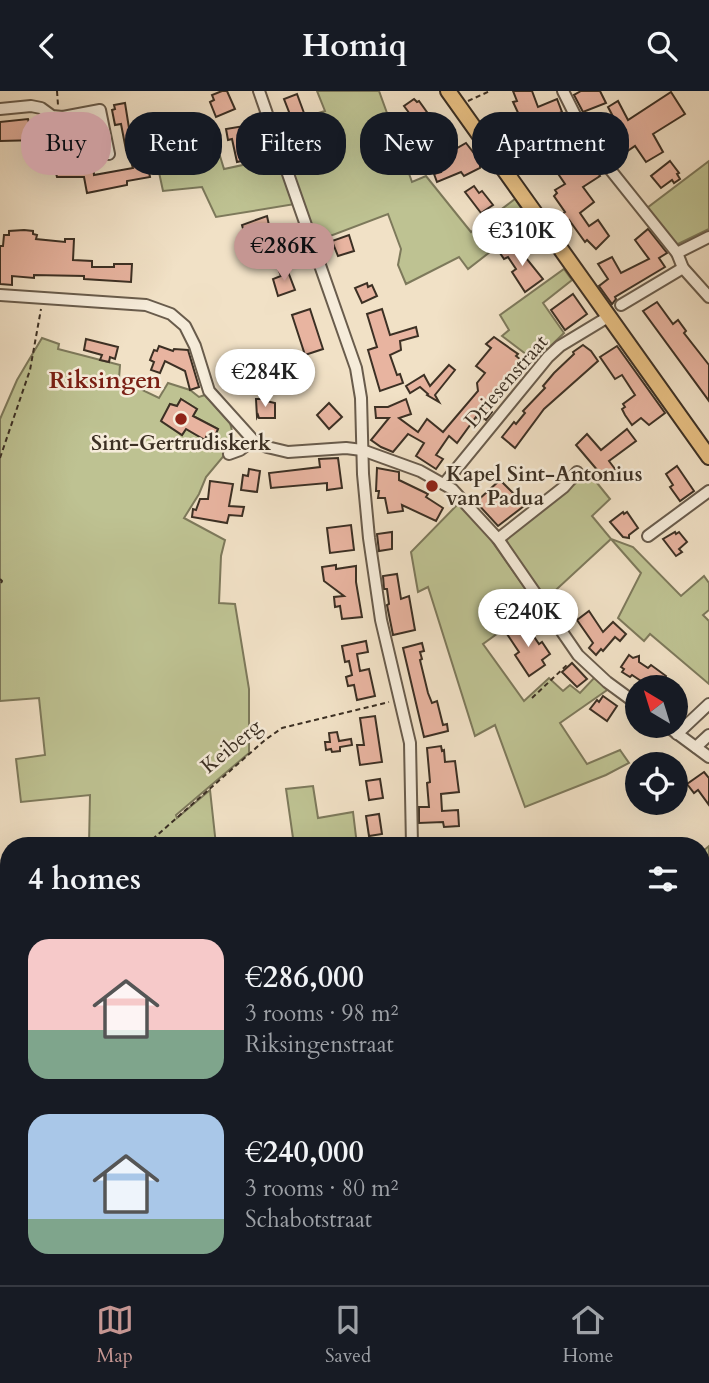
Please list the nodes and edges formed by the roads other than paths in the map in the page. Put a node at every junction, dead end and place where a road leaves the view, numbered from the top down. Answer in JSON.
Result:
{"nodes":[{"id":1,"x":259,"y":91,"type":"edge"},
{"id":2,"x":448,"y":91,"type":"edge"},
{"id":3,"x":563,"y":91,"type":"edge"},
{"id":4,"x":0,"y":109,"type":"edge"},
{"id":5,"x":46,"y":112,"type":"edge"},
{"id":6,"x":709,"y":237,"type":"edge"},
{"id":7,"x":677,"y":253,"type":"junction"},
{"id":8,"x":683,"y":268,"type":"junction"},
{"id":9,"x":0,"y":295,"type":"edge"},
{"id":10,"x":709,"y":297,"type":"edge"},
{"id":11,"x":621,"y":305,"type":"dead end"},
{"id":12,"x":608,"y":317,"type":"junction"},
{"id":13,"x":253,"y":439,"type":"junction"},
{"id":14,"x":362,"y":450,"type":"junction"},
{"id":15,"x":229,"y":454,"type":"dead end"},
{"id":16,"x":709,"y":457,"type":"edge"},
{"id":17,"x":577,"y":472,"type":"dead end"},
{"id":18,"x":444,"y":484,"type":"junction"},
{"id":19,"x":709,"y":491,"type":"edge"},
{"id":20,"x":648,"y":535,"type":"dead end"},
{"id":21,"x":498,"y":539,"type":"junction"},
{"id":22,"x":625,"y":695,"type":"edge"},
{"id":23,"x":709,"y":704,"type":"edge"},
{"id":24,"x":688,"y":724,"type":"edge"},
{"id":25,"x":709,"y":735,"type":"edge"},
{"id":26,"x":684,"y":739,"type":"edge"},
{"id":27,"x":696,"y":747,"type":"junction"},
{"id":28,"x":709,"y":757,"type":"edge"},
{"id":29,"x":412,"y":837,"type":"edge"}],
"edges":[{"from":1,"to":14,"type":"street"},
{"from":2,"to":12,"type":"main road"},
{"from":3,"to":7,"type":"street"},
{"from":4,"to":5,"type":"street"},
{"from":6,"to":7,"type":"street"},
{"from":7,"to":8,"type":"street"},
{"from":8,"to":10,"type":"street"},
{"from":8,"to":11,"type":"street"},
{"from":9,"to":13,"type":"street"},
{"from":12,"to":16,"type":"main road"},
{"from":12,"to":18,"type":"street","name":"Driesenstraat"},
{"from":13,"to":14,"type":"street"},
{"from":13,"to":15,"type":"street"},
{"from":14,"to":18,"type":"street"},
{"from":14,"to":29,"type":"street"},
{"from":17,"to":21,"type":"street"},
{"from":18,"to":21,"type":"street"},
{"from":19,"to":20,"type":"street"},
{"from":21,"to":22,"type":"street"},
{"from":23,"to":24,"type":"street"},
{"from":25,"to":27,"type":"street"},
{"from":26,"to":27,"type":"street"},
{"from":27,"to":28,"type":"street"}]}
